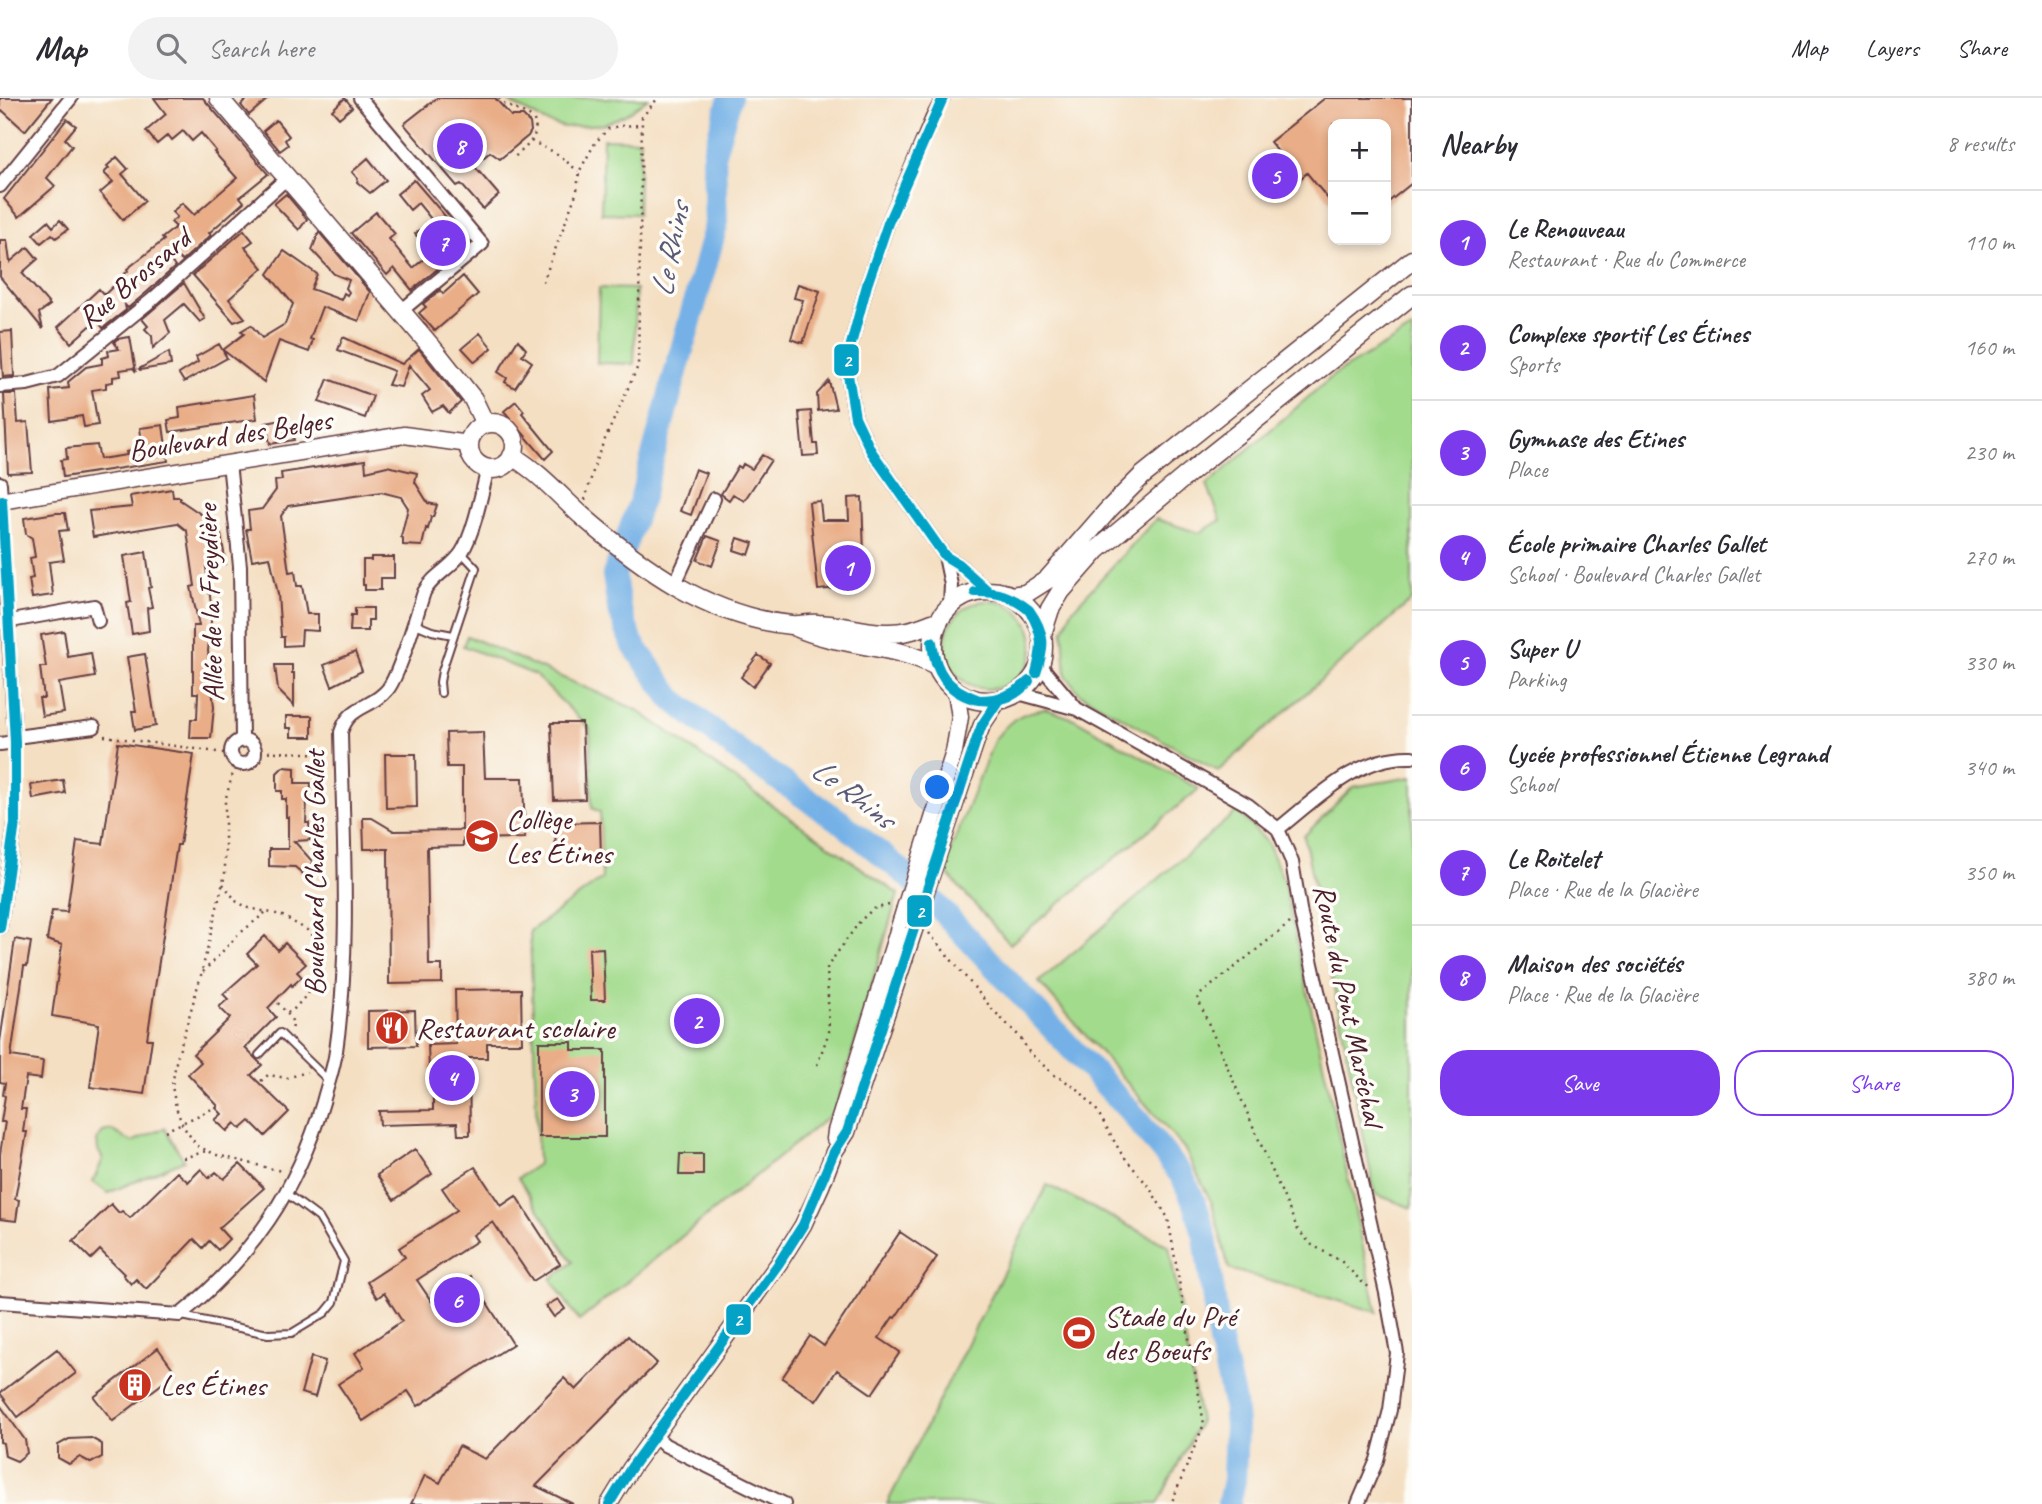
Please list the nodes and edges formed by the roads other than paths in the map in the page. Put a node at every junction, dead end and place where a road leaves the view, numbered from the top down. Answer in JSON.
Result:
{"nodes":[{"id":1,"x":71,"y":98,"type":"edge"},
{"id":2,"x":219,"y":98,"type":"edge"},
{"id":3,"x":360,"y":98,"type":"edge"},
{"id":4,"x":943,"y":98,"type":"edge"},
{"id":5,"x":287,"y":178,"type":"junction"},
{"id":6,"x":0,"y":186,"type":"edge"},
{"id":7,"x":1412,"y":260,"type":"edge"},
{"id":8,"x":1412,"y":295,"type":"edge"},
{"id":9,"x":401,"y":311,"type":"junction"},
{"id":10,"x":0,"y":386,"type":"edge"},
{"id":11,"x":485,"y":424,"type":"junction"},
{"id":12,"x":469,"y":443,"type":"junction"},
{"id":13,"x":512,"y":456,"type":"junction"},
{"id":14,"x":229,"y":463,"type":"junction"},
{"id":15,"x":488,"y":468,"type":"junction"},
{"id":16,"x":0,"y":483,"type":"edge"},
{"id":17,"x":714,"y":499,"type":"dead end"},
{"id":18,"x":1,"y":500,"type":"edge"},
{"id":19,"x":461,"y":553,"type":"junction"},
{"id":20,"x":945,"y":556,"type":"junction"},
{"id":21,"x":674,"y":586,"type":"junction"},
{"id":22,"x":988,"y":591,"type":"junction"},
{"id":23,"x":1011,"y":596,"type":"junction"},
{"id":24,"x":950,"y":605,"type":"junction"},
{"id":25,"x":98,"y":621,"type":"dead end"},
{"id":26,"x":939,"y":621,"type":"junction"},
{"id":27,"x":4,"y":622,"type":"edge"},
{"id":28,"x":413,"y":623,"type":"junction"},
{"id":29,"x":793,"y":625,"type":"junction"},
{"id":30,"x":1042,"y":634,"type":"junction"},
{"id":31,"x":453,"y":635,"type":"junction"},
{"id":32,"x":1040,"y":665,"type":"junction"},
{"id":33,"x":936,"y":666,"type":"junction"},
{"id":34,"x":956,"y":691,"type":"junction"},
{"id":35,"x":441,"y":692,"type":"dead end"},
{"id":36,"x":1018,"y":693,"type":"junction"},
{"id":37,"x":998,"y":701,"type":"junction"},
{"id":38,"x":1077,"y":709,"type":"junction"},
{"id":39,"x":94,"y":727,"type":"road end"},
{"id":40,"x":15,"y":739,"type":"junction"},
{"id":41,"x":242,"y":741,"type":"junction"},
{"id":42,"x":0,"y":744,"type":"edge"},
{"id":43,"x":1412,"y":757,"type":"edge"},
{"id":44,"x":1278,"y":830,"type":"junction"},
{"id":45,"x":913,"y":927,"type":"junction"},
{"id":46,"x":0,"y":928,"type":"edge"},
{"id":47,"x":259,"y":1055,"type":"dead end"},
{"id":48,"x":329,"y":1081,"type":"junction"},
{"id":49,"x":287,"y":1194,"type":"junction"},
{"id":50,"x":0,"y":1302,"type":"edge"},
{"id":51,"x":180,"y":1315,"type":"junction"},
{"id":52,"x":654,"y":1435,"type":"junction"},
{"id":53,"x":609,"y":1504,"type":"edge"},
{"id":54,"x":784,"y":1504,"type":"edge"},
{"id":55,"x":1358,"y":1504,"type":"edge"}],
"edges":[{"from":1,"to":6,"type":"street"},
{"from":2,"to":5,"type":"main road"},
{"from":3,"to":9,"type":"street"},
{"from":4,"to":20,"type":"street"},
{"from":5,"to":9,"type":"main road"},
{"from":5,"to":10,"type":"street","name":"Rue Brossard"},
{"from":7,"to":23,"type":"main road"},
{"from":8,"to":30,"type":"main road"},
{"from":9,"to":11,"type":"main road"},
{"from":11,"to":12,"type":"main road"},
{"from":11,"to":13,"type":"main road"},
{"from":12,"to":14,"type":"street","name":"Boulevard des Belges"},
{"from":12,"to":15,"type":"main road"},
{"from":13,"to":15,"type":"main road"},
{"from":13,"to":21,"type":"main road"},
{"from":14,"to":18,"type":"street","name":"Boulevard des Belges"},
{"from":14,"to":41,"type":"street","name":"Allée de la Freydière"},
{"from":15,"to":19,"type":"street","name":"Boulevard Charles Gallet"},
{"from":16,"to":18,"type":"street"},
{"from":17,"to":21,"type":"street"},
{"from":18,"to":27,"type":"street"},
{"from":19,"to":28,"type":"street","name":"Boulevard Charles Gallet"},
{"from":19,"to":31,"type":"lane"},
{"from":20,"to":22,"type":"street"},
{"from":20,"to":24,"type":"street"},
{"from":21,"to":29,"type":"main road"},
{"from":22,"to":23,"type":"main road"},
{"from":22,"to":24,"type":"main road"},
{"from":23,"to":30,"type":"main road"},
{"from":24,"to":26,"type":"main road"},
{"from":25,"to":27,"type":"street"},
{"from":26,"to":29,"type":"main road"},
{"from":26,"to":33,"type":"main road"},
{"from":27,"to":40,"type":"street"},
{"from":28,"to":31,"type":"lane"},
{"from":28,"to":48,"type":"street","name":"Boulevard Charles Gallet"},
{"from":29,"to":33,"type":"main road"},
{"from":30,"to":32,"type":"main road"},
{"from":31,"to":35,"type":"lane"},
{"from":32,"to":36,"type":"main road"},
{"from":32,"to":38,"type":"street","name":"Route du Pont Maréchal"},
{"from":33,"to":34,"type":"main road"},
{"from":34,"to":37,"type":"main road"},
{"from":34,"to":45,"type":"street","bridge":true},
{"from":36,"to":37,"type":"main road"},
{"from":36,"to":38,"type":"street","name":"Route du Pont Maréchal"},
{"from":37,"to":45,"type":"street"},
{"from":38,"to":44,"type":"street","name":"Route du Pont Maréchal"},
{"from":39,"to":40,"type":"street"},
{"from":40,"to":42,"type":"street"},
{"from":40,"to":46,"type":"street"},
{"from":41,"to":41,"type":"street","name":"Allée de la Freydière"},
{"from":43,"to":44,"type":"street"},
{"from":44,"to":55,"type":"street","name":"Route du Pont Maréchal"},
{"from":45,"to":52,"type":"street"},
{"from":47,"to":48,"type":"lane"},
{"from":48,"to":49,"type":"street","name":"Boulevard Charles Gallet"},
{"from":49,"to":51,"type":"street","name":"Boulevard Charles Gallet"},
{"from":49,"to":51,"type":"lane"},
{"from":50,"to":51,"type":"street"},
{"from":52,"to":53,"type":"street"},
{"from":52,"to":54,"type":"street"}]}
